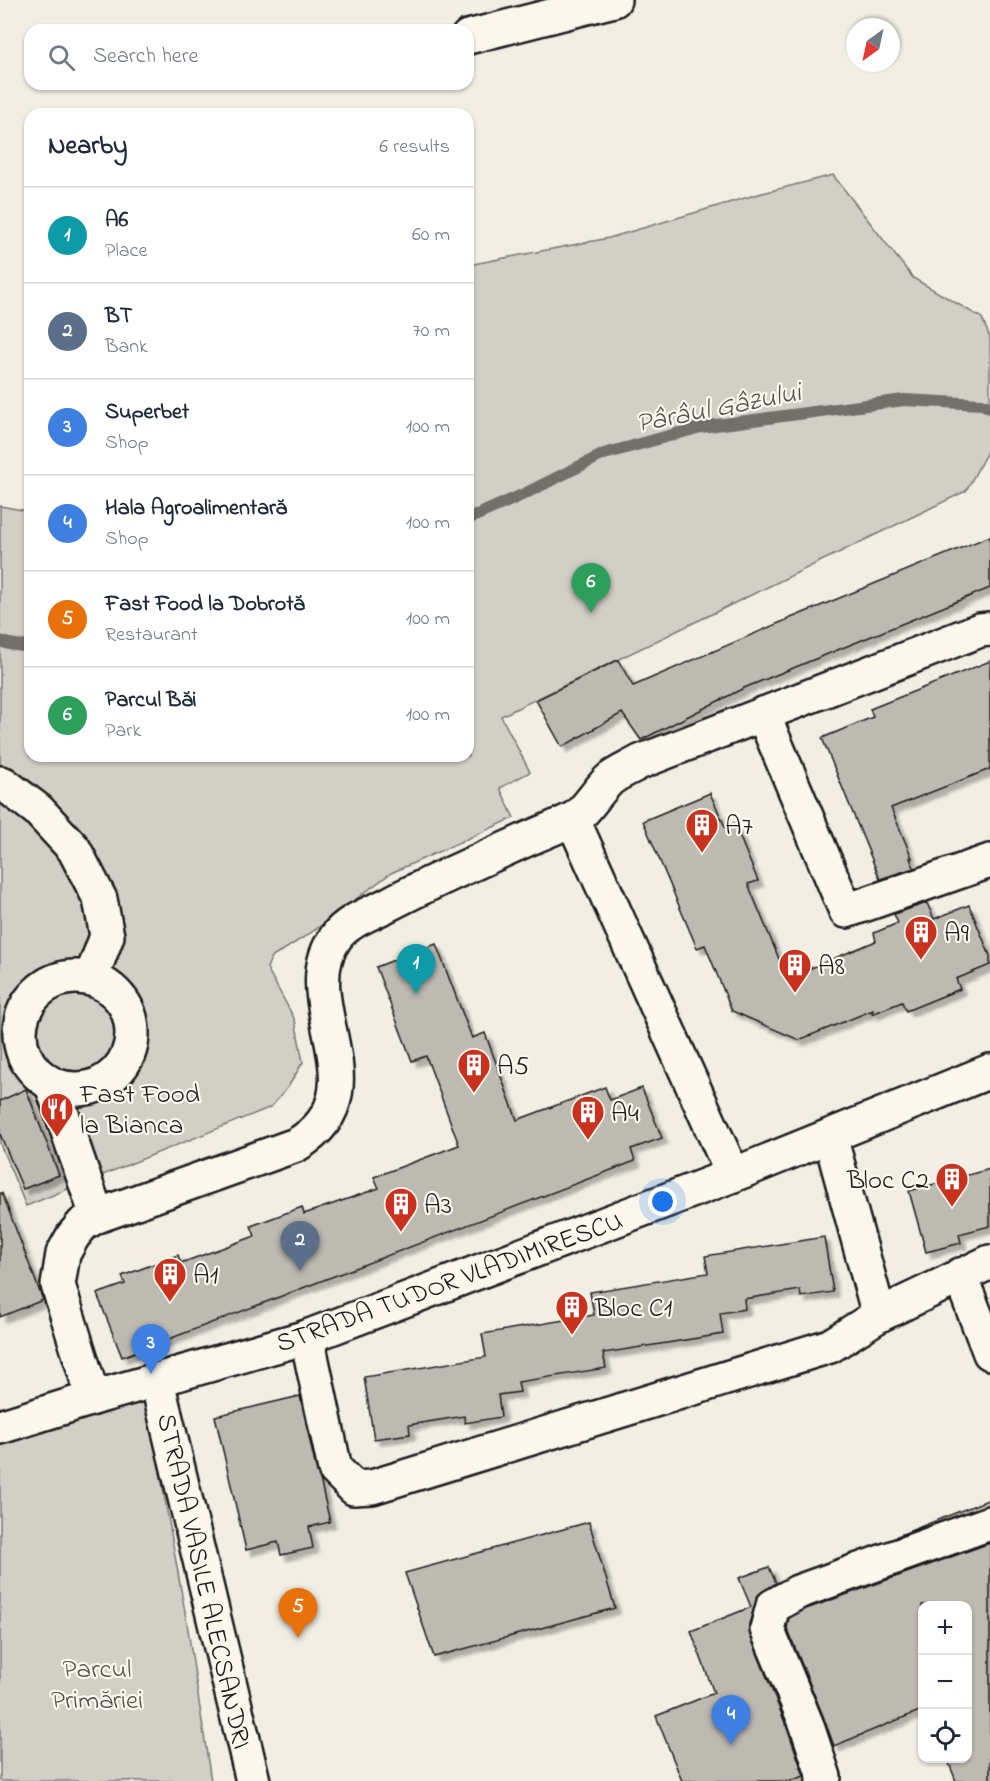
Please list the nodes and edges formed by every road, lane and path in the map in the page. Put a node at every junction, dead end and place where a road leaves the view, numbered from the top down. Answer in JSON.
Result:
{"nodes":[{"id":1,"x":614,"y":0,"type":"edge"},
{"id":2,"x":474,"y":35,"type":"edge"},
{"id":3,"x":990,"y":629,"type":"edge"},
{"id":4,"x":763,"y":714,"type":"junction"},
{"id":5,"x":0,"y":783,"type":"edge"},
{"id":6,"x":573,"y":820,"type":"junction"},
{"id":7,"x":990,"y":861,"type":"edge"},
{"id":8,"x":91,"y":978,"type":"junction"},
{"id":9,"x":13,"y":1061,"type":"edge"},
{"id":10,"x":990,"y":1071,"type":"edge"},
{"id":11,"x":51,"y":1084,"type":"junction"},
{"id":12,"x":830,"y":1136,"type":"junction"},
{"id":13,"x":733,"y":1175,"type":"junction"},
{"id":14,"x":97,"y":1216,"type":"junction"},
{"id":15,"x":990,"y":1262,"type":"edge"},
{"id":16,"x":960,"y":1275,"type":"junction"},
{"id":17,"x":879,"y":1315,"type":"junction"},
{"id":18,"x":307,"y":1337,"type":"junction"},
{"id":19,"x":990,"y":1353,"type":"edge"},
{"id":20,"x":157,"y":1381,"type":"junction"},
{"id":21,"x":93,"y":1398,"type":"junction"},
{"id":22,"x":0,"y":1427,"type":"edge"},
{"id":23,"x":990,"y":1523,"type":"edge"},
{"id":24,"x":253,"y":1781,"type":"edge"},
{"id":25,"x":823,"y":1781,"type":"edge"}],
"edges":[{"from":1,"to":2,"type":"street"},
{"from":3,"to":4,"type":"street"},
{"from":4,"to":6,"type":"street"},
{"from":4,"to":7,"type":"street"},
{"from":5,"to":8,"type":"street"},
{"from":6,"to":13,"type":"street"},
{"from":6,"to":14,"type":"street"},
{"from":8,"to":9,"type":"street"},
{"from":8,"to":11,"type":"street"},
{"from":9,"to":11,"type":"street"},
{"from":10,"to":12,"type":"street","name":"STRADA TUDOR VLADIMIRESCU"},
{"from":11,"to":14,"type":"street"},
{"from":12,"to":13,"type":"street","name":"STRADA TUDOR VLADIMIRESCU"},
{"from":12,"to":17,"type":"street"},
{"from":13,"to":18,"type":"street","name":"STRADA TUDOR VLADIMIRESCU"},
{"from":14,"to":21,"type":"street"},
{"from":15,"to":16,"type":"street"},
{"from":16,"to":17,"type":"street"},
{"from":16,"to":19,"type":"street"},
{"from":17,"to":18,"type":"street"},
{"from":18,"to":20,"type":"street","name":"STRADA TUDOR VLADIMIRESCU"},
{"from":20,"to":21,"type":"street","name":"STRADA TUDOR VLADIMIRESCU"},
{"from":20,"to":24,"type":"street","name":"STRADA VASILE ALECSANDRI"},
{"from":21,"to":22,"type":"street","name":"STRADA TUDOR VLADIMIRESCU"},
{"from":23,"to":25,"type":"street"}]}
